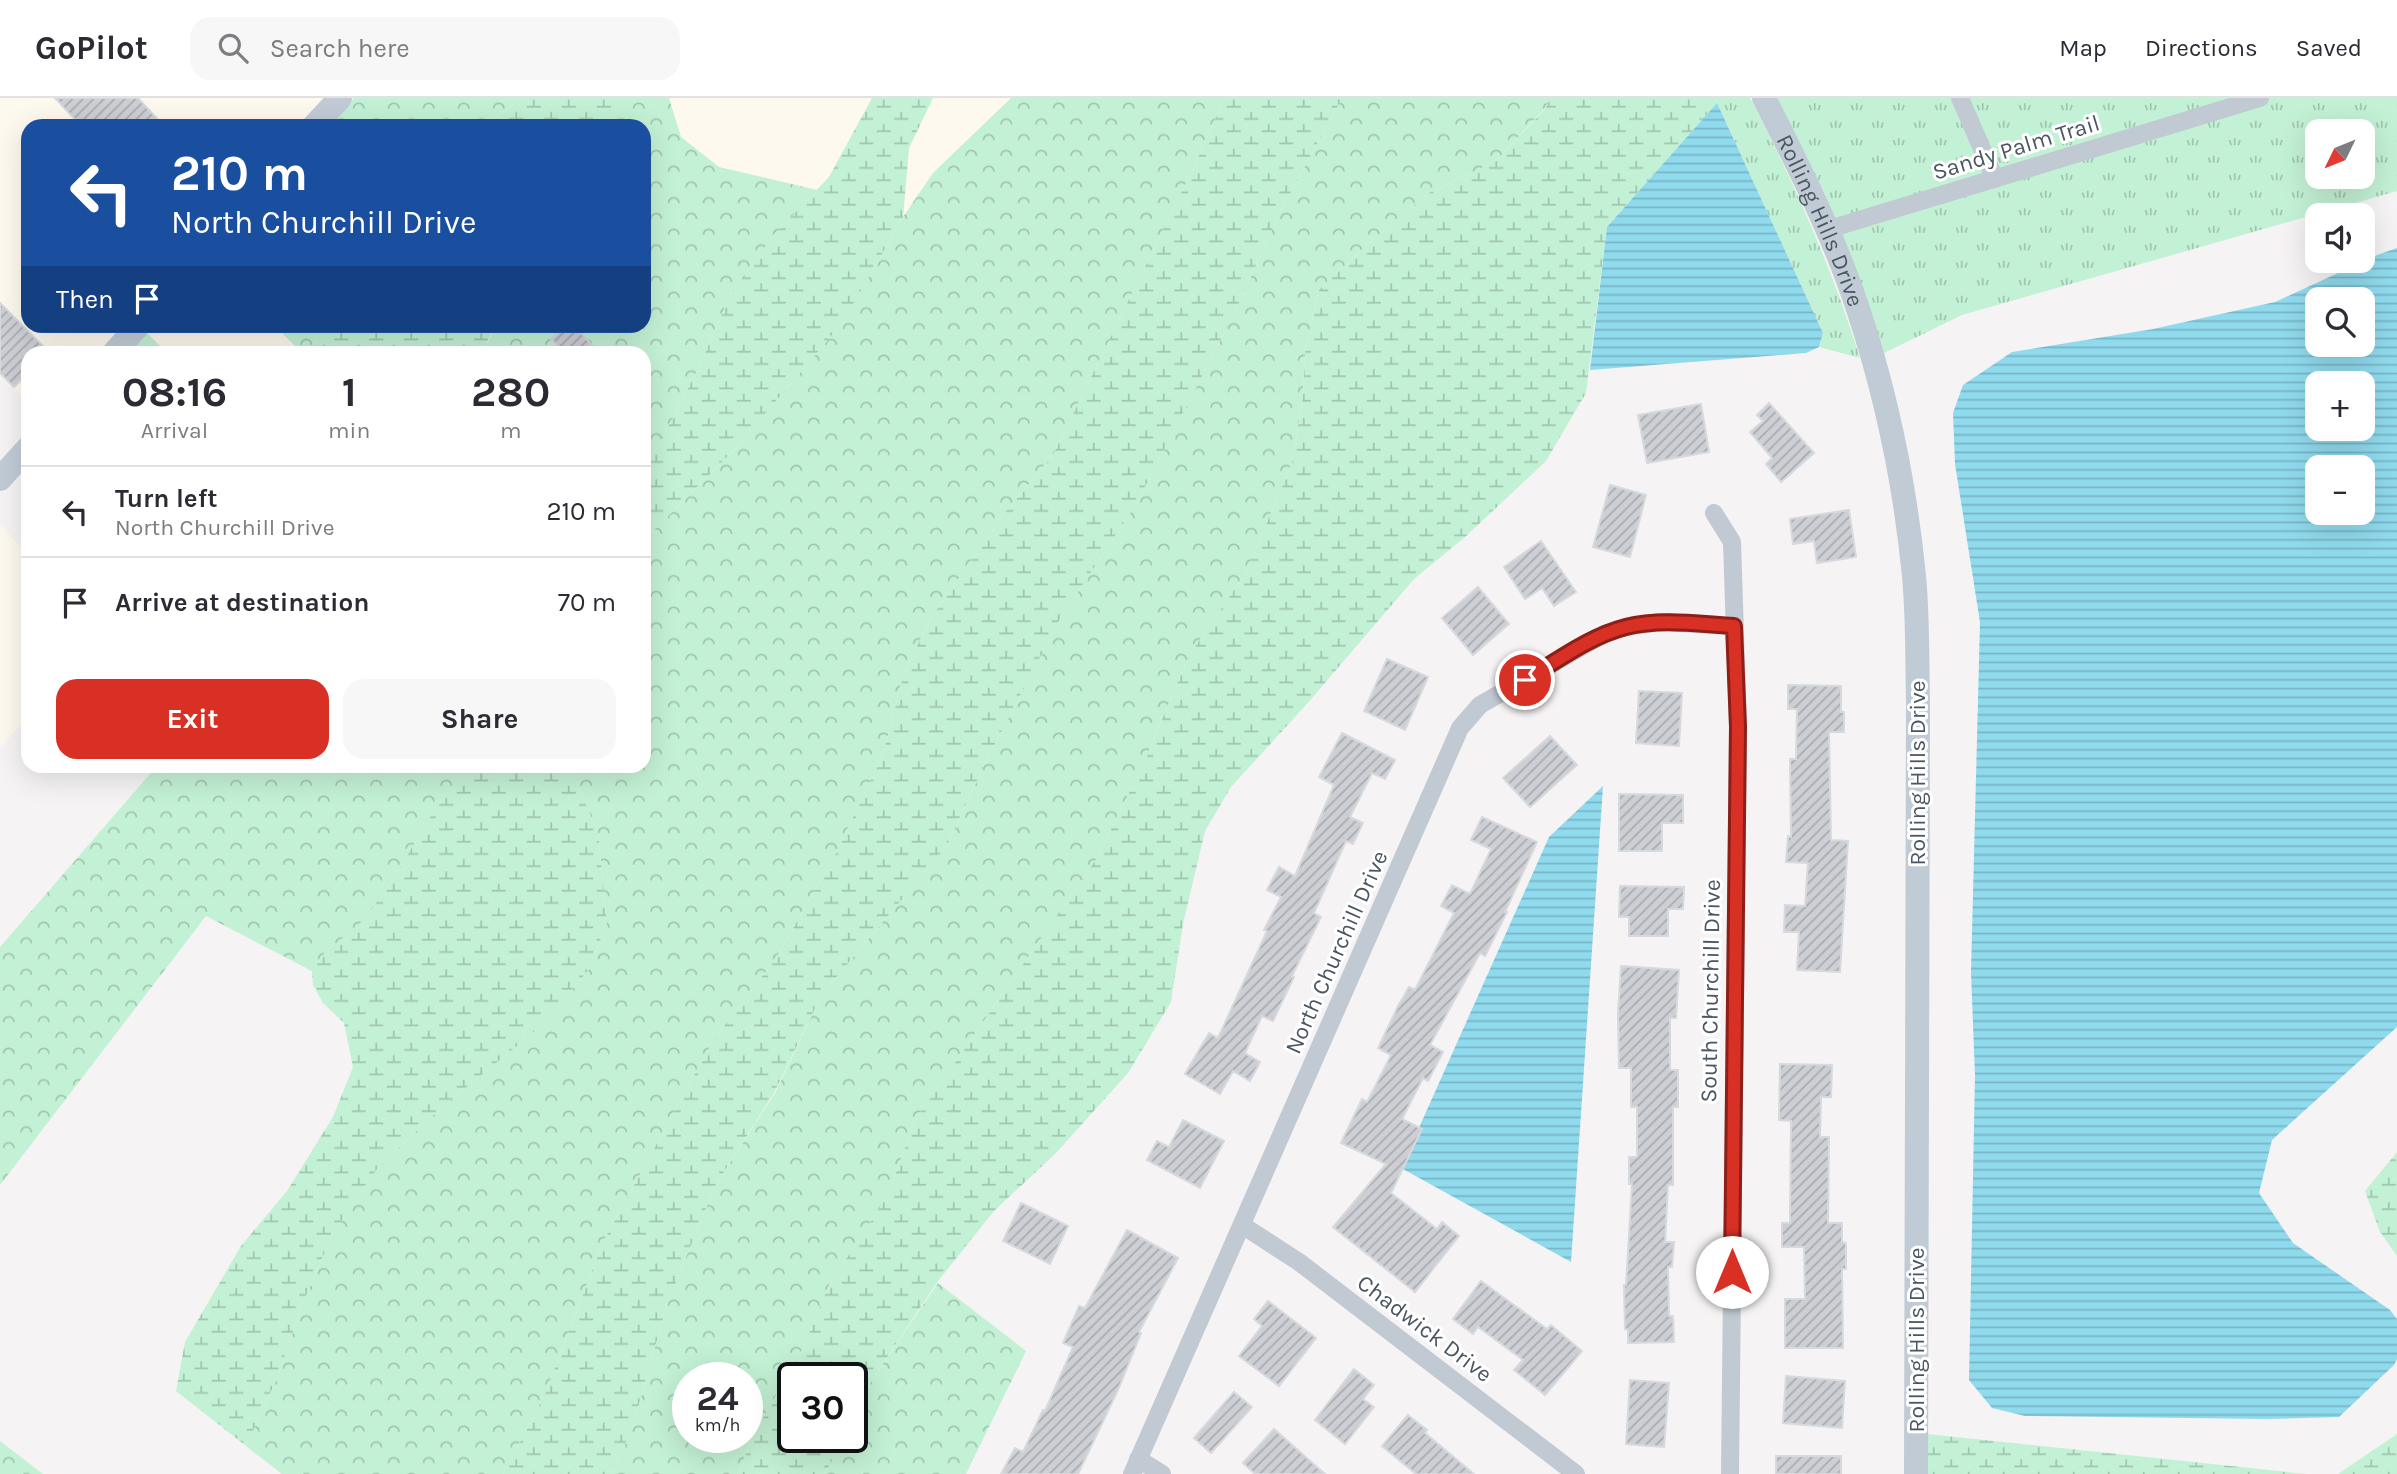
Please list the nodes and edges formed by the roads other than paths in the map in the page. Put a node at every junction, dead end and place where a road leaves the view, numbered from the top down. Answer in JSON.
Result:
{"nodes":[{"id":1,"x":340,"y":98,"type":"edge"},
{"id":2,"x":1764,"y":98,"type":"edge"},
{"id":3,"x":1960,"y":98,"type":"edge"},
{"id":4,"x":2260,"y":98,"type":"edge"},
{"id":5,"x":320,"y":119,"type":"edge"},
{"id":6,"x":1995,"y":179,"type":"junction"},
{"id":7,"x":1826,"y":230,"type":"junction"},
{"id":8,"x":21,"y":456,"type":"edge"},
{"id":9,"x":0,"y":479,"type":"edge"},
{"id":10,"x":1714,"y":513,"type":"dead end"},
{"id":11,"x":1734,"y":626,"type":"junction"},
{"id":12,"x":1242,"y":1225,"type":"junction"},
{"id":13,"x":1135,"y":1467,"type":"edge"},
{"id":14,"x":1162,"y":1474,"type":"edge"},
{"id":15,"x":1576,"y":1474,"type":"edge"},
{"id":16,"x":1730,"y":1474,"type":"edge"},
{"id":17,"x":1916,"y":1474,"type":"edge"}],
"edges":[{"from":1,"to":5,"type":"street"},
{"from":2,"to":7,"type":"street","name":"Rolling Hills Drive"},
{"from":3,"to":6,"type":"street"},
{"from":4,"to":6,"type":"street","name":"Sandy Palm Trail"},
{"from":6,"to":7,"type":"street","name":"Sandy Palm Trail"},
{"from":7,"to":17,"type":"street","name":"Rolling Hills Drive"},
{"from":8,"to":9,"type":"street"},
{"from":10,"to":11,"type":"street","name":"South Churchill Drive"},
{"from":11,"to":12,"type":"street","name":"North Churchill Drive"},
{"from":11,"to":16,"type":"street","name":"South Churchill Drive"},
{"from":12,"to":13,"type":"street","name":"North Churchill Drive"},
{"from":12,"to":15,"type":"street","name":"Chadwick Drive"},
{"from":13,"to":14,"type":"street"}]}
